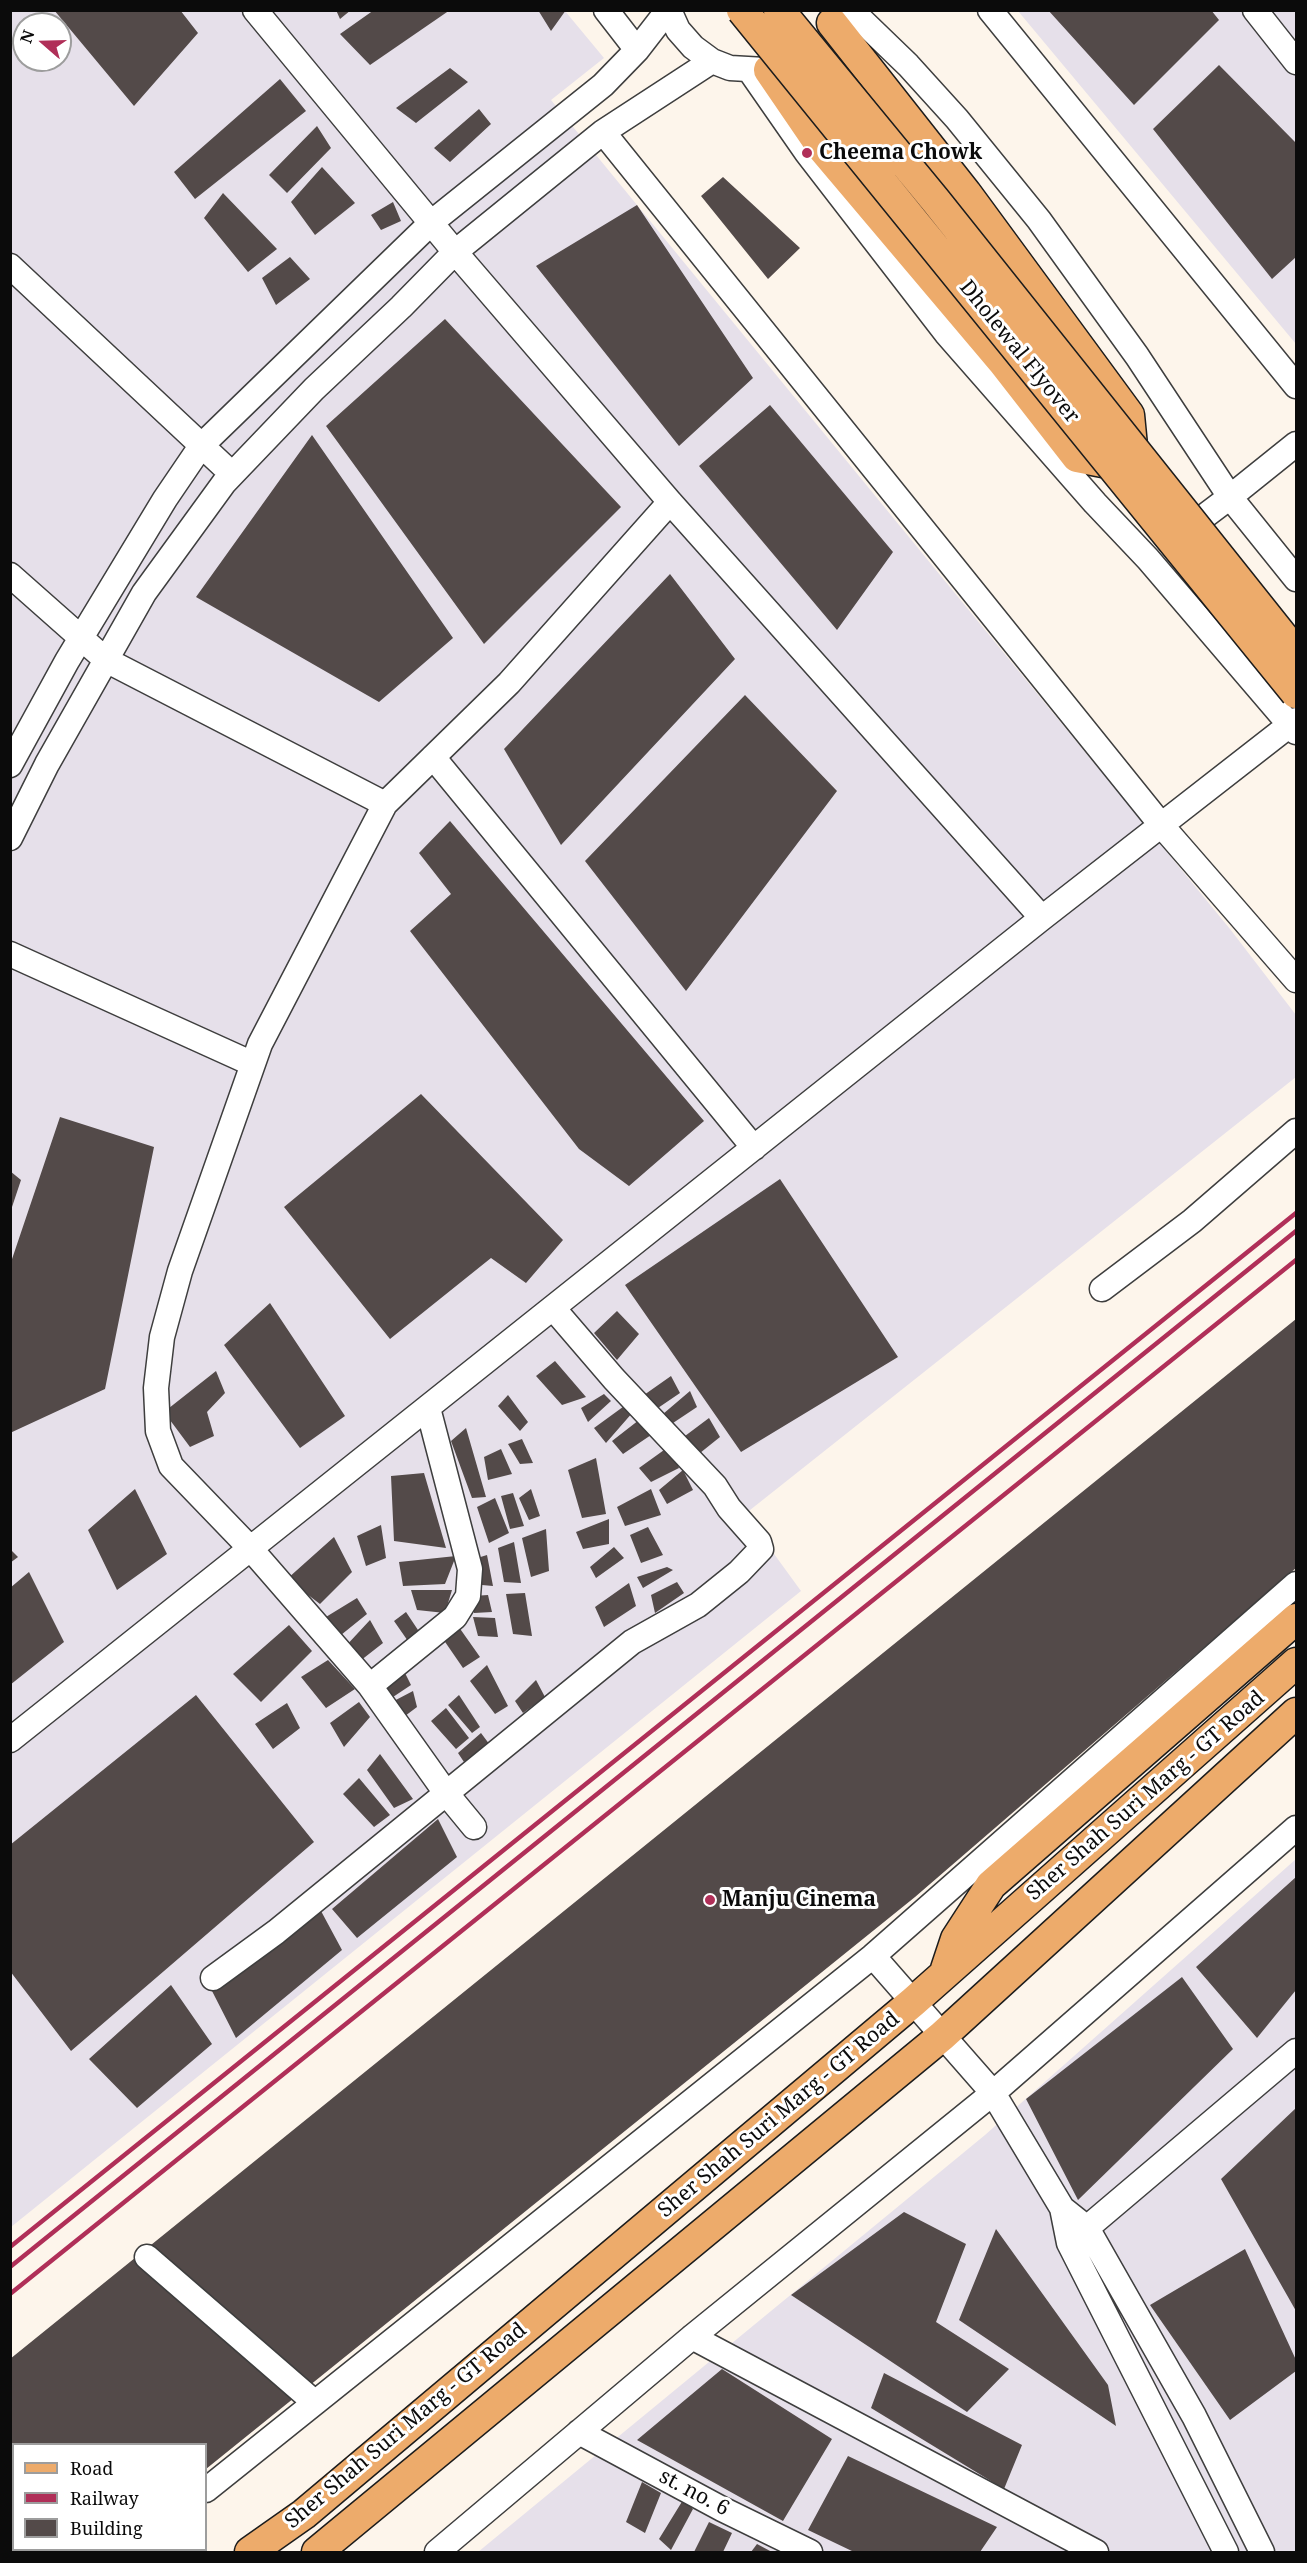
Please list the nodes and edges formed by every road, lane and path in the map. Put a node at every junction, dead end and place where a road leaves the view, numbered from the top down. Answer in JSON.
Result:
{"nodes":[{"id":1,"x":255,"y":10,"type":"edge"},
{"id":2,"x":606,"y":10,"type":"edge"},
{"id":3,"x":669,"y":10,"type":"edge"},
{"id":4,"x":742,"y":10,"type":"edge"},
{"id":5,"x":778,"y":10,"type":"edge"},
{"id":6,"x":990,"y":10,"type":"edge"},
{"id":7,"x":1255,"y":10,"type":"edge"},
{"id":8,"x":840,"y":15,"type":"edge"},
{"id":9,"x":637,"y":50,"type":"junction"},
{"id":10,"x":712,"y":61,"type":"junction"},
{"id":11,"x":1296,"y":62,"type":"edge"},
{"id":12,"x":760,"y":70,"type":"junction"},
{"id":13,"x":603,"y":132,"type":"junction"},
{"id":14,"x":432,"y":222,"type":"junction"},
{"id":15,"x":455,"y":252,"type":"junction"},
{"id":16,"x":10,"y":266,"type":"edge"},
{"id":17,"x":1296,"y":386,"type":"edge"},
{"id":18,"x":1296,"y":444,"type":"edge"},
{"id":19,"x":201,"y":447,"type":"junction"},
{"id":20,"x":1120,"y":455,"type":"junction"},
{"id":21,"x":232,"y":474,"type":"junction"},
{"id":22,"x":1230,"y":496,"type":"junction"},
{"id":23,"x":670,"y":502,"type":"junction"},
{"id":24,"x":1148,"y":559,"type":"junction"},
{"id":25,"x":10,"y":575,"type":"edge"},
{"id":26,"x":1296,"y":579,"type":"edge"},
{"id":27,"x":81,"y":638,"type":"junction"},
{"id":28,"x":1296,"y":653,"type":"edge"},
{"id":29,"x":106,"y":660,"type":"junction"},
{"id":30,"x":1296,"y":693,"type":"edge"},
{"id":31,"x":1294,"y":725,"type":"edge"},
{"id":32,"x":433,"y":757,"type":"junction"},
{"id":33,"x":10,"y":765,"type":"edge"},
{"id":34,"x":385,"y":804,"type":"junction"},
{"id":35,"x":1162,"y":826,"type":"junction"},
{"id":36,"x":10,"y":838,"type":"edge"},
{"id":37,"x":1042,"y":918,"type":"junction"},
{"id":38,"x":10,"y":954,"type":"edge"},
{"id":39,"x":1296,"y":980,"type":"edge"},
{"id":40,"x":253,"y":1064,"type":"junction"},
{"id":41,"x":1296,"y":1131,"type":"edge"},
{"id":42,"x":754,"y":1148,"type":"junction"},
{"id":43,"x":1102,"y":1289,"type":"dead end"},
{"id":44,"x":553,"y":1308,"type":"junction"},
{"id":45,"x":428,"y":1408,"type":"junction"},
{"id":46,"x":250,"y":1548,"type":"junction"},
{"id":47,"x":1296,"y":1584,"type":"edge"},
{"id":48,"x":1296,"y":1619,"type":"edge"},
{"id":49,"x":1296,"y":1663,"type":"edge"},
{"id":50,"x":370,"y":1686,"type":"junction"},
{"id":51,"x":1296,"y":1713,"type":"edge"},
{"id":52,"x":10,"y":1740,"type":"edge"},
{"id":53,"x":446,"y":1793,"type":"junction"},
{"id":54,"x":474,"y":1827,"type":"dead end"},
{"id":55,"x":1296,"y":1828,"type":"edge"},
{"id":56,"x":873,"y":1956,"type":"junction"},
{"id":57,"x":944,"y":1975,"type":"junction"},
{"id":58,"x":213,"y":1978,"type":"dead end"},
{"id":59,"x":913,"y":2002,"type":"junction"},
{"id":60,"x":942,"y":2036,"type":"junction"},
{"id":61,"x":1296,"y":2051,"type":"edge"},
{"id":62,"x":993,"y":2093,"type":"junction"},
{"id":63,"x":1062,"y":2208,"type":"junction"},
{"id":64,"x":1087,"y":2228,"type":"junction"},
{"id":65,"x":1069,"y":2243,"type":"junction"},
{"id":66,"x":147,"y":2257,"type":"dead end"},
{"id":67,"x":692,"y":2337,"type":"junction"},
{"id":68,"x":313,"y":2401,"type":"junction"},
{"id":69,"x":579,"y":2432,"type":"junction"},
{"id":70,"x":207,"y":2489,"type":"edge"},
{"id":71,"x":250,"y":2553,"type":"edge"},
{"id":72,"x":317,"y":2553,"type":"edge"},
{"id":73,"x":437,"y":2553,"type":"edge"},
{"id":74,"x":810,"y":2553,"type":"edge"},
{"id":75,"x":1096,"y":2553,"type":"edge"},
{"id":76,"x":1226,"y":2553,"type":"edge"},
{"id":77,"x":1262,"y":2553,"type":"edge"}],
"edges":[{"from":1,"to":14,"type":"street"},
{"from":2,"to":9,"type":"street"},
{"from":3,"to":9,"type":"street"},
{"from":3,"to":10,"type":"street"},
{"from":4,"to":20,"type":"main road","name":"Dholewal Flyover","bridge":true},
{"from":5,"to":20,"type":"main road","name":"Dholewal Flyover","bridge":true},
{"from":6,"to":17,"type":"street"},
{"from":7,"to":11,"type":"street"},
{"from":8,"to":12,"type":"street"},
{"from":8,"to":20,"type":"main road"},
{"from":8,"to":22,"type":"street"},
{"from":9,"to":14,"type":"street"},
{"from":10,"to":12,"type":"street"},
{"from":10,"to":13,"type":"street"},
{"from":12,"to":20,"type":"main road"},
{"from":12,"to":24,"type":"street"},
{"from":13,"to":15,"type":"street"},
{"from":13,"to":35,"type":"street"},
{"from":14,"to":15,"type":"street"},
{"from":14,"to":19,"type":"street"},
{"from":15,"to":21,"type":"street"},
{"from":15,"to":23,"type":"street"},
{"from":16,"to":19,"type":"street"},
{"from":18,"to":22,"type":"street"},
{"from":19,"to":21,"type":"street"},
{"from":19,"to":27,"type":"street"},
{"from":20,"to":28,"type":"main road","name":"Dholewal Flyover","bridge":true},
{"from":20,"to":30,"type":"main road","name":"Dholewal Flyover","bridge":true},
{"from":21,"to":29,"type":"street"},
{"from":22,"to":24,"type":"street"},
{"from":22,"to":26,"type":"street"},
{"from":23,"to":32,"type":"street"},
{"from":23,"to":37,"type":"street"},
{"from":24,"to":31,"type":"street"},
{"from":25,"to":27,"type":"street"},
{"from":27,"to":29,"type":"street"},
{"from":27,"to":33,"type":"street"},
{"from":29,"to":34,"type":"street"},
{"from":29,"to":36,"type":"street"},
{"from":31,"to":35,"type":"street"},
{"from":32,"to":34,"type":"street"},
{"from":32,"to":42,"type":"street"},
{"from":34,"to":40,"type":"street"},
{"from":35,"to":37,"type":"street"},
{"from":35,"to":39,"type":"street"},
{"from":37,"to":42,"type":"street"},
{"from":38,"to":40,"type":"street"},
{"from":40,"to":46,"type":"street"},
{"from":41,"to":43,"type":"street"},
{"from":42,"to":44,"type":"street"},
{"from":44,"to":45,"type":"street"},
{"from":44,"to":53,"type":"street"},
{"from":45,"to":46,"type":"street"},
{"from":45,"to":50,"type":"street"},
{"from":46,"to":50,"type":"street"},
{"from":46,"to":52,"type":"street"},
{"from":47,"to":56,"type":"street"},
{"from":48,"to":57,"type":"main road"},
{"from":49,"to":57,"type":"main road","name":"Sher Shah Suri Marg - GT Road"},
{"from":50,"to":53,"type":"street"},
{"from":51,"to":60,"type":"main road","name":"Sher Shah Suri Marg - GT Road"},
{"from":53,"to":54,"type":"street"},
{"from":53,"to":58,"type":"street"},
{"from":55,"to":62,"type":"street"},
{"from":56,"to":59,"type":"street"},
{"from":56,"to":68,"type":"street"},
{"from":57,"to":59,"type":"main road","name":"Sher Shah Suri Marg - GT Road"},
{"from":59,"to":60,"type":"street"},
{"from":59,"to":71,"type":"main road","name":"Sher Shah Suri Marg - GT Road"},
{"from":60,"to":62,"type":"street"},
{"from":60,"to":72,"type":"main road","name":"Sher Shah Suri Marg - GT Road"},
{"from":61,"to":64,"type":"street"},
{"from":62,"to":63,"type":"street"},
{"from":62,"to":67,"type":"street"},
{"from":63,"to":64,"type":"street"},
{"from":63,"to":65,"type":"street"},
{"from":64,"to":65,"type":"street"},
{"from":64,"to":77,"type":"street"},
{"from":65,"to":76,"type":"street"},
{"from":66,"to":68,"type":"street"},
{"from":67,"to":69,"type":"street"},
{"from":67,"to":75,"type":"street"},
{"from":68,"to":70,"type":"street"},
{"from":69,"to":73,"type":"street"},
{"from":69,"to":74,"type":"street","name":"st. no. 6"}]}
